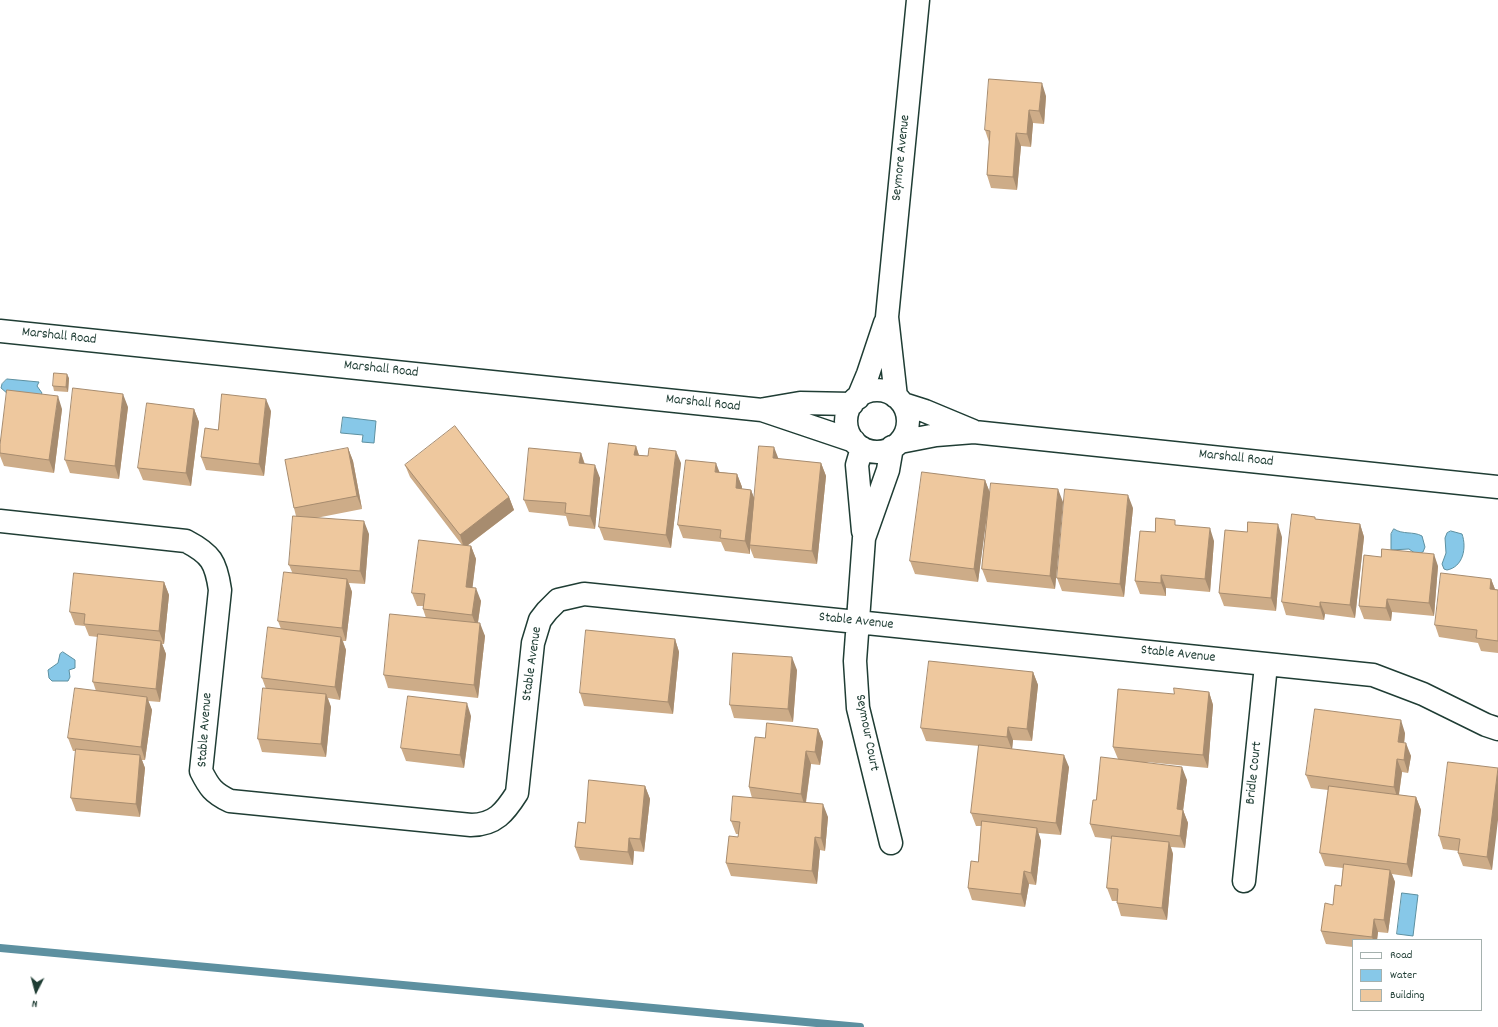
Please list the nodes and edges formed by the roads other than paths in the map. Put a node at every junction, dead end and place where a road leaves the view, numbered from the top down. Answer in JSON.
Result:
{"nodes":[{"id":1,"x":918,"y":0,"type":"edge"},
{"id":2,"x":887,"y":316,"type":"junction"},
{"id":3,"x":0,"y":331,"type":"edge"},
{"id":4,"x":855,"y":401,"type":"junction"},
{"id":5,"x":900,"y":401,"type":"junction"},
{"id":6,"x":762,"y":410,"type":"junction"},
{"id":7,"x":974,"y":432,"type":"junction"},
{"id":8,"x":858,"y":444,"type":"junction"},
{"id":9,"x":896,"y":445,"type":"junction"},
{"id":10,"x":1498,"y":487,"type":"edge"},
{"id":11,"x":0,"y":521,"type":"edge"},
{"id":12,"x":864,"y":538,"type":"junction"},
{"id":13,"x":858,"y":622,"type":"junction"},
{"id":14,"x":1266,"y":665,"type":"junction"},
{"id":15,"x":1498,"y":729,"type":"edge"},
{"id":16,"x":890,"y":843,"type":"dead end"},
{"id":17,"x":1244,"y":881,"type":"dead end"}],
"edges":[{"from":1,"to":2,"type":"street","name":"Seymore Avenue"},
{"from":2,"to":4,"type":"street","name":"Seymore Avenue"},
{"from":2,"to":5,"type":"street","name":"Seymore Avenue"},
{"from":3,"to":6,"type":"street","name":"Marshall Road"},
{"from":4,"to":5,"type":"street"},
{"from":4,"to":6,"type":"street","name":"Marshall Road"},
{"from":4,"to":8,"type":"street"},
{"from":5,"to":7,"type":"street","name":"Marshall Road"},
{"from":5,"to":9,"type":"street"},
{"from":6,"to":8,"type":"street","name":"Marshall Road"},
{"from":7,"to":9,"type":"street","name":"Marshall Road"},
{"from":7,"to":10,"type":"street","name":"Marshall Road"},
{"from":8,"to":9,"type":"street"},
{"from":8,"to":12,"type":"street"},
{"from":9,"to":12,"type":"street"},
{"from":11,"to":13,"type":"street","name":"Stable Avenue"},
{"from":12,"to":13,"type":"street","name":"Seymour Court"},
{"from":13,"to":14,"type":"street","name":"Stable Avenue"},
{"from":13,"to":16,"type":"street","name":"Seymour Court"},
{"from":14,"to":15,"type":"street","name":"Stable Avenue"},
{"from":14,"to":17,"type":"street","name":"Bridle Court"}]}
